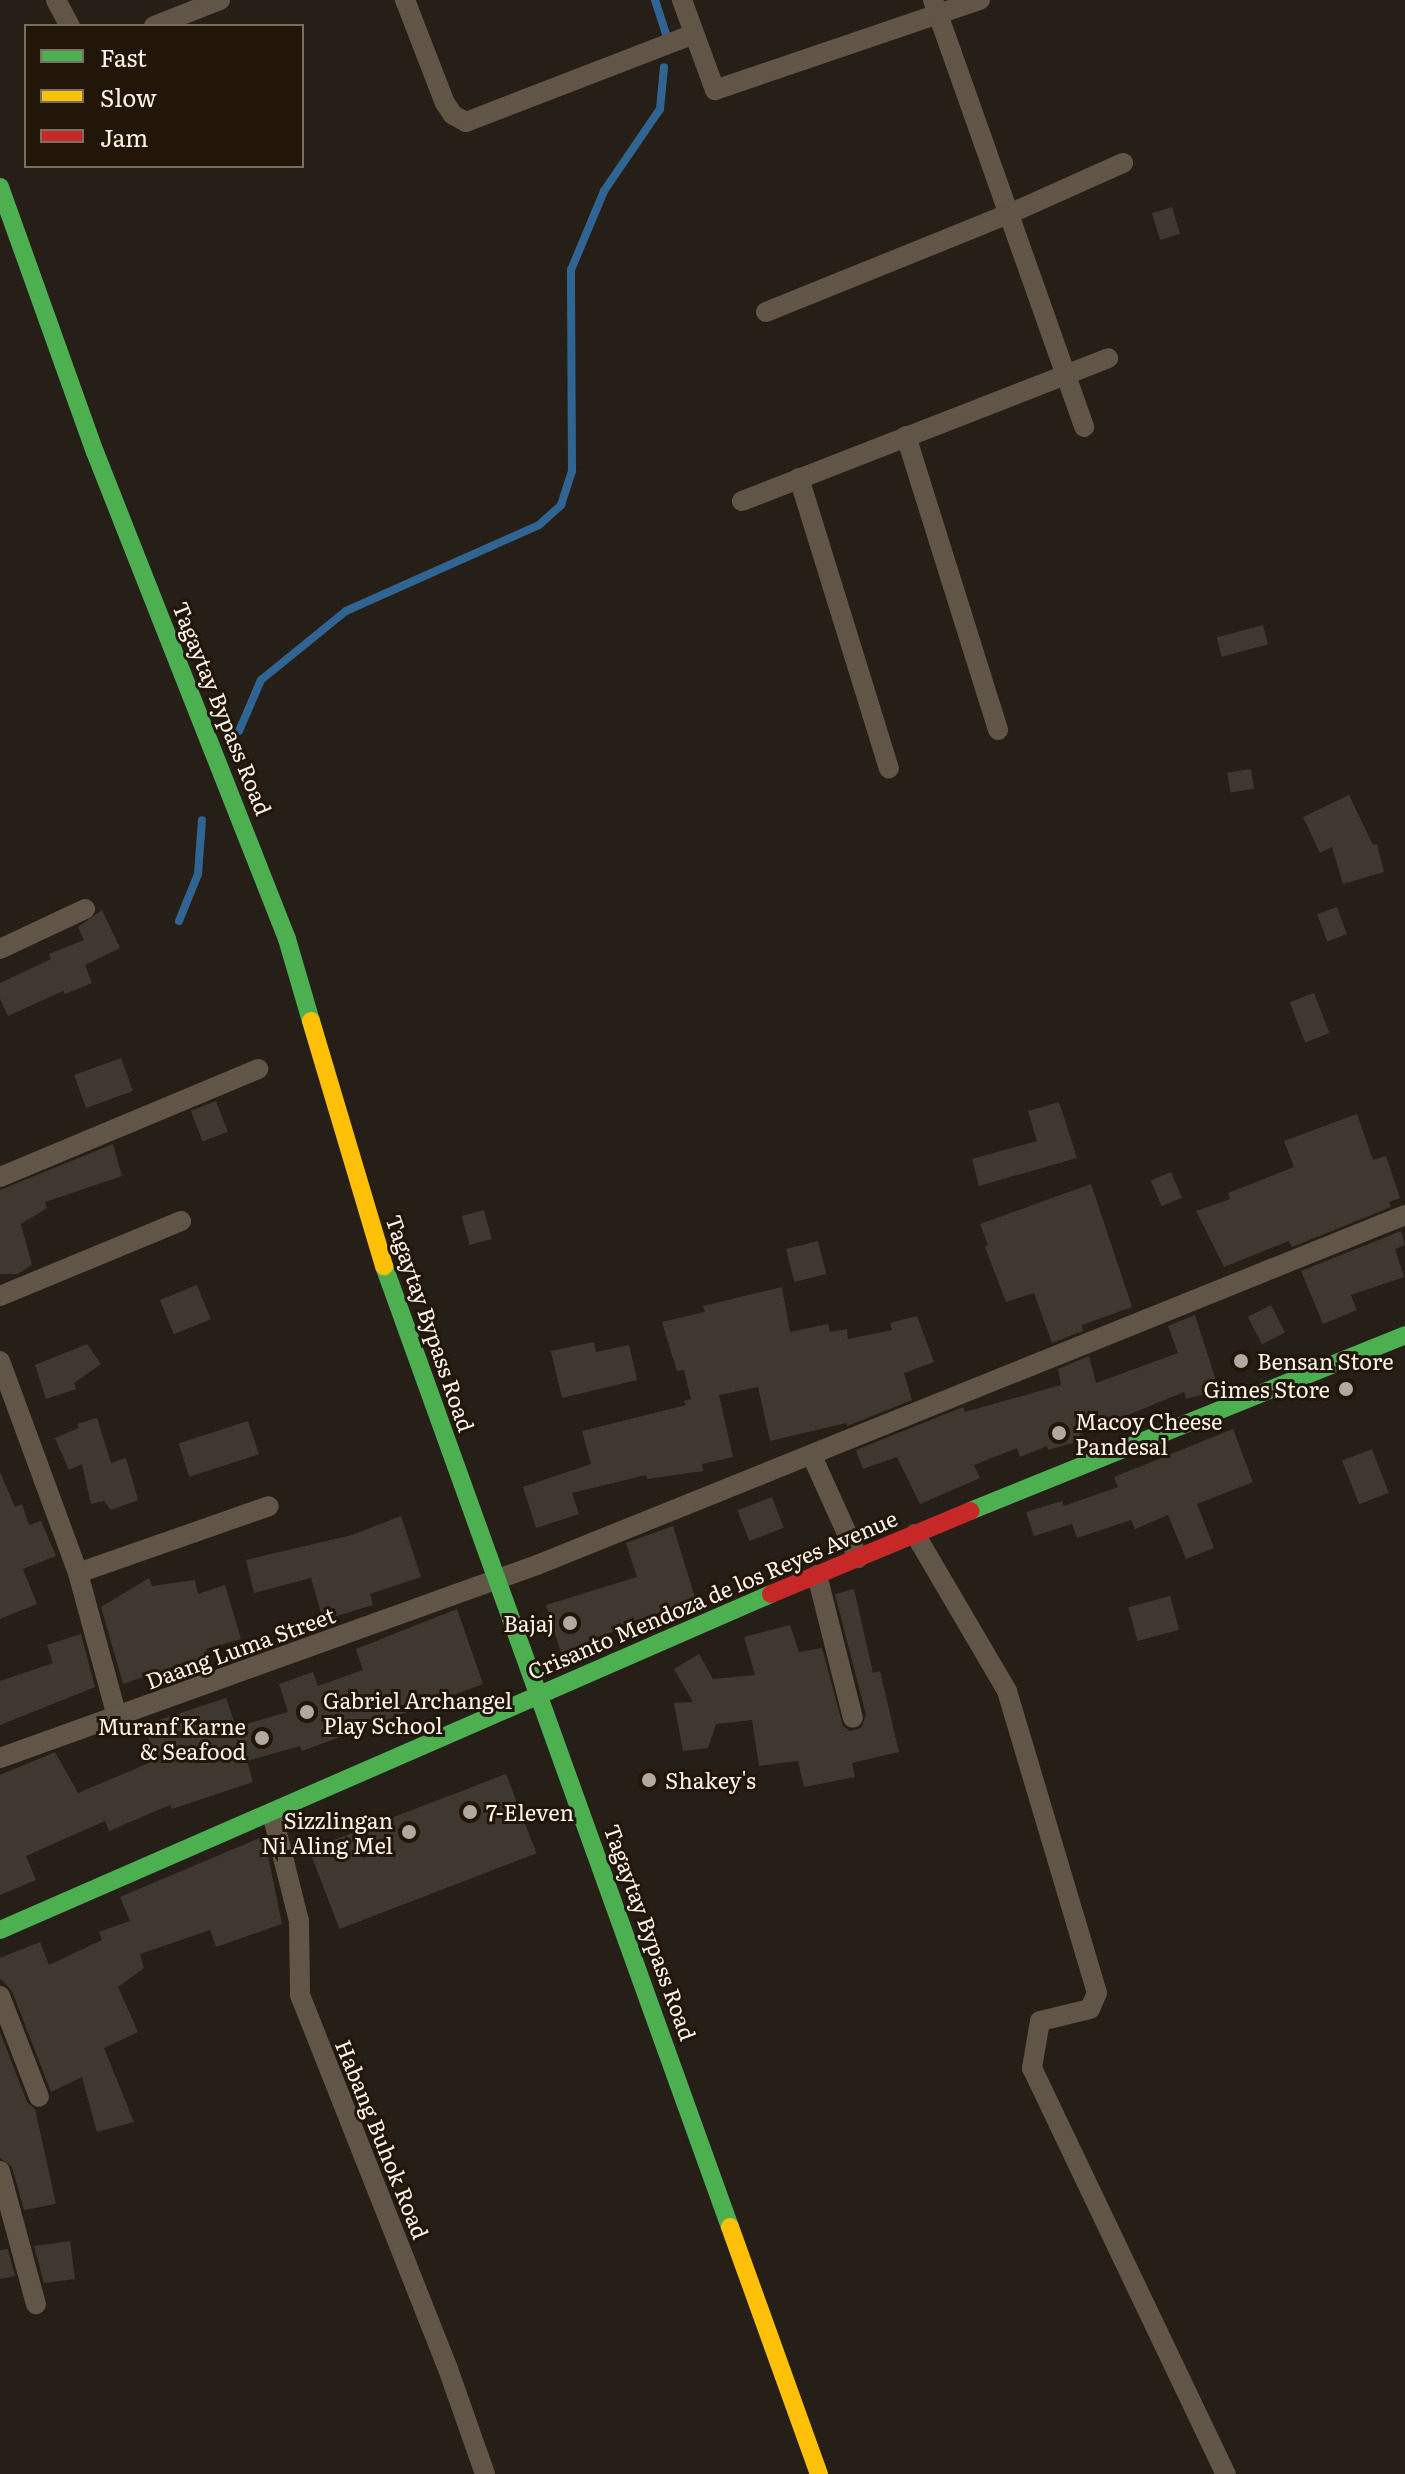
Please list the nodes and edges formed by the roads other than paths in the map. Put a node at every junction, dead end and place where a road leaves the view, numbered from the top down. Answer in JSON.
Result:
{"nodes":[{"id":1,"x":56,"y":0,"type":"edge"},
{"id":2,"x":220,"y":0,"type":"edge"},
{"id":3,"x":405,"y":0,"type":"edge"},
{"id":4,"x":682,"y":0,"type":"edge"},
{"id":5,"x":980,"y":0,"type":"edge"},
{"id":6,"x":936,"y":6,"type":"edge"},
{"id":7,"x":69,"y":24,"type":"edge"},
{"id":8,"x":159,"y":24,"type":"edge"},
{"id":9,"x":694,"y":34,"type":"junction"},
{"id":10,"x":1123,"y":163,"type":"dead end"},
{"id":11,"x":0,"y":187,"type":"edge"},
{"id":12,"x":1009,"y":214,"type":"junction"},
{"id":13,"x":766,"y":312,"type":"dead end"},
{"id":14,"x":1108,"y":358,"type":"dead end"},
{"id":15,"x":1065,"y":372,"type":"junction"},
{"id":16,"x":1084,"y":427,"type":"dead end"},
{"id":17,"x":906,"y":436,"type":"junction"},
{"id":18,"x":799,"y":478,"type":"junction"},
{"id":19,"x":742,"y":501,"type":"dead end"},
{"id":20,"x":998,"y":730,"type":"dead end"},
{"id":21,"x":889,"y":768,"type":"dead end"},
{"id":22,"x":85,"y":909,"type":"dead end"},
{"id":23,"x":0,"y":949,"type":"edge"},
{"id":24,"x":258,"y":1069,"type":"dead end"},
{"id":25,"x":0,"y":1177,"type":"edge"},
{"id":26,"x":1405,"y":1215,"type":"edge"},
{"id":27,"x":181,"y":1221,"type":"dead end"},
{"id":28,"x":0,"y":1296,"type":"edge"},
{"id":29,"x":1405,"y":1335,"type":"edge"},
{"id":30,"x":0,"y":1361,"type":"edge"},
{"id":31,"x":812,"y":1456,"type":"junction"},
{"id":32,"x":269,"y":1506,"type":"dead end"},
{"id":33,"x":915,"y":1534,"type":"junction"},
{"id":34,"x":858,"y":1558,"type":"junction"},
{"id":35,"x":78,"y":1573,"type":"junction"},
{"id":36,"x":817,"y":1575,"type":"junction"},
{"id":37,"x":497,"y":1580,"type":"junction"},
{"id":38,"x":537,"y":1695,"type":"junction"},
{"id":39,"x":117,"y":1717,"type":"junction"},
{"id":40,"x":853,"y":1718,"type":"dead end"},
{"id":41,"x":0,"y":1758,"type":"edge"},
{"id":42,"x":272,"y":1813,"type":"junction"},
{"id":43,"x":0,"y":1930,"type":"edge"},
{"id":44,"x":0,"y":1996,"type":"edge"},
{"id":45,"x":39,"y":2097,"type":"dead end"},
{"id":46,"x":0,"y":2171,"type":"edge"},
{"id":47,"x":36,"y":2304,"type":"dead end"},
{"id":48,"x":485,"y":2474,"type":"edge"},
{"id":49,"x":819,"y":2474,"type":"edge"},
{"id":50,"x":1226,"y":2474,"type":"edge"}],
"edges":[{"from":1,"to":7,"type":"street"},
{"from":2,"to":8,"type":"street"},
{"from":3,"to":9,"type":"street"},
{"from":4,"to":9,"type":"street"},
{"from":5,"to":6,"type":"street"},
{"from":6,"to":9,"type":"street"},
{"from":6,"to":12,"type":"street"},
{"from":10,"to":12,"type":"street"},
{"from":11,"to":37,"type":"main road","name":"Tagaytay Bypass Road"},
{"from":12,"to":13,"type":"street"},
{"from":12,"to":15,"type":"street"},
{"from":14,"to":15,"type":"street"},
{"from":15,"to":16,"type":"street"},
{"from":15,"to":17,"type":"street"},
{"from":17,"to":18,"type":"street"},
{"from":17,"to":20,"type":"street"},
{"from":18,"to":19,"type":"street"},
{"from":18,"to":21,"type":"street"},
{"from":22,"to":23,"type":"street"},
{"from":24,"to":25,"type":"street"},
{"from":26,"to":31,"type":"street","name":"Daang Luma Street"},
{"from":27,"to":28,"type":"street"},
{"from":29,"to":33,"type":"main road","name":"Crisanto Mendoza de los Reyes Avenue"},
{"from":30,"to":35,"type":"street"},
{"from":31,"to":34,"type":"street"},
{"from":31,"to":37,"type":"street","name":"Daang Luma Street"},
{"from":32,"to":35,"type":"street"},
{"from":33,"to":34,"type":"main road","name":"Crisanto Mendoza de los Reyes Avenue"},
{"from":33,"to":50,"type":"street"},
{"from":34,"to":36,"type":"main road","name":"Crisanto Mendoza de los Reyes Avenue"},
{"from":35,"to":39,"type":"street"},
{"from":36,"to":38,"type":"main road","name":"Crisanto Mendoza de los Reyes Avenue"},
{"from":36,"to":40,"type":"street"},
{"from":37,"to":38,"type":"main road","name":"Tagaytay Bypass Road"},
{"from":37,"to":39,"type":"street","name":"Daang Luma Street"},
{"from":38,"to":42,"type":"main road","name":"Crisanto Mendoza de los Reyes Avenue"},
{"from":38,"to":49,"type":"main road","name":"Tagaytay Bypass Road"},
{"from":39,"to":41,"type":"street","name":"Daang Luma Street"},
{"from":42,"to":43,"type":"main road","name":"Crisanto Mendoza de los Reyes Avenue"},
{"from":42,"to":48,"type":"street","name":"Habang Buhok Road"},
{"from":44,"to":45,"type":"street"},
{"from":46,"to":47,"type":"street"}]}
